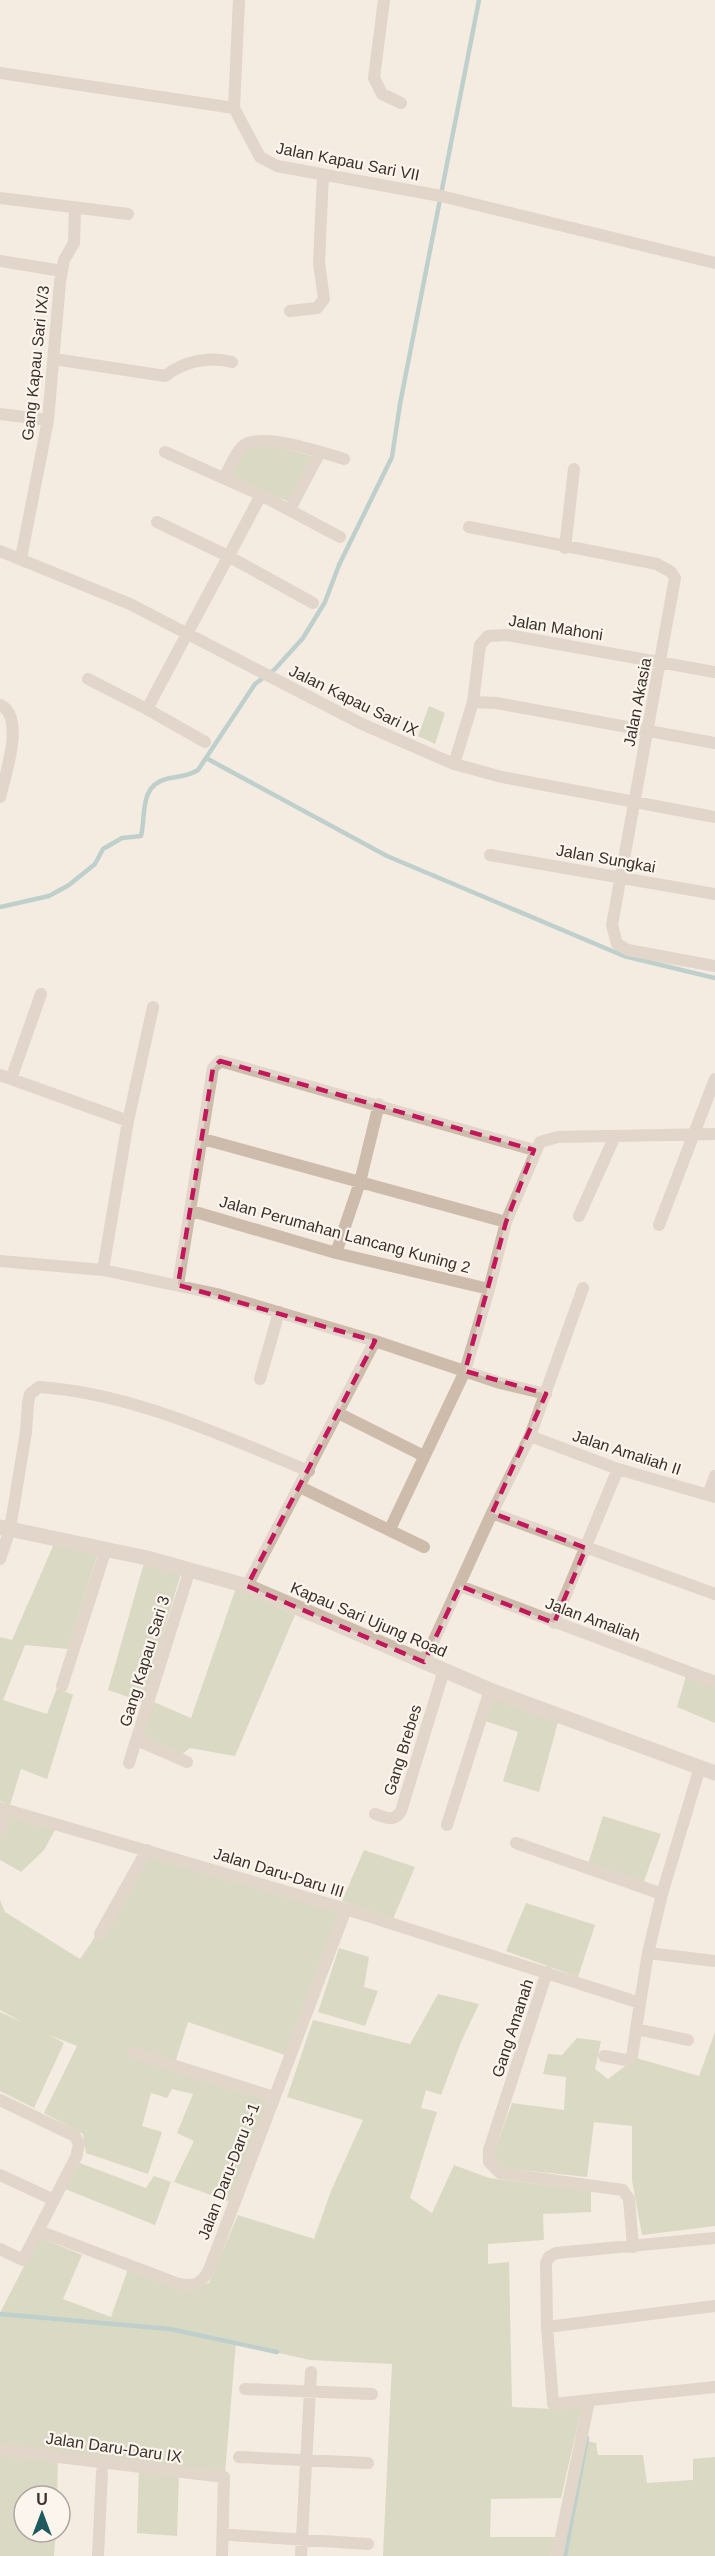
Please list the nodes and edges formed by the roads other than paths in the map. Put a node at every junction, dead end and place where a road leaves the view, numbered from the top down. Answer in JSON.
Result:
{"nodes":[{"id":1,"x":239,"y":0,"type":"edge"},
{"id":2,"x":384,"y":0,"type":"edge"},
{"id":3,"x":0,"y":73,"type":"edge"},
{"id":4,"x":401,"y":103,"type":"dead end"},
{"id":5,"x":234,"y":108,"type":"junction"},
{"id":6,"x":323,"y":175,"type":"junction"},
{"id":7,"x":0,"y":198,"type":"edge"},
{"id":8,"x":75,"y":208,"type":"junction"},
{"id":9,"x":128,"y":214,"type":"dead end"},
{"id":10,"x":0,"y":261,"type":"edge"},
{"id":11,"x":715,"y":263,"type":"edge"},
{"id":12,"x":62,"y":271,"type":"junction"},
{"id":13,"x":290,"y":311,"type":"dead end"},
{"id":14,"x":54,"y":359,"type":"junction"},
{"id":15,"x":232,"y":362,"type":"dead end"},
{"id":16,"x":0,"y":414,"type":"edge"},
{"id":17,"x":48,"y":420,"type":"junction"},
{"id":18,"x":165,"y":452,"type":"dead end"},
{"id":19,"x":320,"y":452,"type":"junction"},
{"id":20,"x":344,"y":459,"type":"dead end"},
{"id":21,"x":574,"y":469,"type":"dead end"},
{"id":22,"x":224,"y":478,"type":"junction"},
{"id":23,"x":261,"y":495,"type":"junction"},
{"id":24,"x":290,"y":509,"type":"junction"},
{"id":25,"x":157,"y":522,"type":"dead end"},
{"id":26,"x":469,"y":527,"type":"dead end"},
{"id":27,"x":340,"y":537,"type":"dead end"},
{"id":28,"x":565,"y":548,"type":"junction"},
{"id":29,"x":0,"y":551,"type":"edge"},
{"id":30,"x":228,"y":556,"type":"junction"},
{"id":31,"x":21,"y":558,"type":"junction"},
{"id":32,"x":313,"y":603,"type":"dead end"},
{"id":33,"x":189,"y":634,"type":"junction"},
{"id":34,"x":662,"y":662,"type":"junction"},
{"id":35,"x":715,"y":672,"type":"edge"},
{"id":36,"x":88,"y":679,"type":"dead end"},
{"id":37,"x":473,"y":702,"type":"junction"},
{"id":38,"x":2,"y":706,"type":"edge"},
{"id":39,"x":147,"y":709,"type":"junction"},
{"id":40,"x":648,"y":732,"type":"junction"},
{"id":41,"x":205,"y":742,"type":"dead end"},
{"id":42,"x":715,"y":743,"type":"edge"},
{"id":43,"x":454,"y":764,"type":"junction"},
{"id":44,"x":0,"y":797,"type":"edge"},
{"id":45,"x":633,"y":801,"type":"junction"},
{"id":46,"x":715,"y":817,"type":"edge"},
{"id":47,"x":490,"y":855,"type":"dead end"},
{"id":48,"x":619,"y":878,"type":"junction"},
{"id":49,"x":715,"y":894,"type":"edge"},
{"id":50,"x":715,"y":966,"type":"edge"},
{"id":51,"x":41,"y":994,"type":"dead end"},
{"id":52,"x":153,"y":1007,"type":"dead end"},
{"id":53,"x":5,"y":1077,"type":"edge"},
{"id":54,"x":715,"y":1079,"type":"edge"},
{"id":55,"x":380,"y":1104,"type":"junction"},
{"id":56,"x":128,"y":1121,"type":"junction"},
{"id":57,"x":715,"y":1134,"type":"edge"},
{"id":58,"x":695,"y":1135,"type":"junction"},
{"id":59,"x":615,"y":1136,"type":"junction"},
{"id":60,"x":203,"y":1138,"type":"junction"},
{"id":61,"x":534,"y":1150,"type":"junction"},
{"id":62,"x":360,"y":1182,"type":"junction"},
{"id":63,"x":192,"y":1211,"type":"junction"},
{"id":64,"x":579,"y":1216,"type":"dead end"},
{"id":65,"x":506,"y":1222,"type":"junction"},
{"id":66,"x":658,"y":1225,"type":"dead end"},
{"id":67,"x":336,"y":1253,"type":"junction"},
{"id":68,"x":0,"y":1261,"type":"edge"},
{"id":69,"x":103,"y":1270,"type":"junction"},
{"id":70,"x":178,"y":1285,"type":"junction"},
{"id":71,"x":584,"y":1288,"type":"dead end"},
{"id":72,"x":489,"y":1289,"type":"junction"},
{"id":73,"x":279,"y":1312,"type":"junction"},
{"id":74,"x":375,"y":1341,"type":"junction"},
{"id":75,"x":465,"y":1371,"type":"junction"},
{"id":76,"x":260,"y":1379,"type":"dead end"},
{"id":77,"x":546,"y":1394,"type":"junction"},
{"id":78,"x":338,"y":1413,"type":"junction"},
{"id":79,"x":530,"y":1436,"type":"junction"},
{"id":80,"x":424,"y":1456,"type":"junction"},
{"id":81,"x":618,"y":1469,"type":"junction"},
{"id":82,"x":309,"y":1471,"type":"junction"},
{"id":83,"x":715,"y":1476,"type":"edge"},
{"id":84,"x":300,"y":1487,"type":"junction"},
{"id":85,"x":712,"y":1496,"type":"edge"},
{"id":86,"x":492,"y":1513,"type":"junction"},
{"id":87,"x":5,"y":1528,"type":"edge"},
{"id":88,"x":390,"y":1530,"type":"junction"},
{"id":89,"x":424,"y":1547,"type":"dead end"},
{"id":90,"x":586,"y":1548,"type":"junction"},
{"id":91,"x":106,"y":1549,"type":"junction"},
{"id":92,"x":0,"y":1559,"type":"edge"},
{"id":93,"x":190,"y":1569,"type":"junction"},
{"id":94,"x":248,"y":1586,"type":"junction"},
{"id":95,"x":460,"y":1586,"type":"junction"},
{"id":96,"x":715,"y":1594,"type":"edge"},
{"id":97,"x":554,"y":1623,"type":"junction"},
{"id":98,"x":424,"y":1662,"type":"junction"},
{"id":99,"x":444,"y":1670,"type":"junction"},
{"id":100,"x":715,"y":1682,"type":"edge"},
{"id":101,"x":62,"y":1686,"type":"dead end"},
{"id":102,"x":490,"y":1690,"type":"junction"},
{"id":103,"x":136,"y":1740,"type":"junction"},
{"id":104,"x":188,"y":1762,"type":"dead end"},
{"id":105,"x":129,"y":1763,"type":"dead end"},
{"id":106,"x":700,"y":1767,"type":"junction"},
{"id":107,"x":715,"y":1773,"type":"edge"},
{"id":108,"x":4,"y":1809,"type":"edge"},
{"id":109,"x":375,"y":1814,"type":"dead end"},
{"id":110,"x":447,"y":1825,"type":"dead end"},
{"id":111,"x":0,"y":1831,"type":"edge"},
{"id":112,"x":516,"y":1843,"type":"dead end"},
{"id":113,"x":147,"y":1850,"type":"junction"},
{"id":114,"x":662,"y":1894,"type":"junction"},
{"id":115,"x":346,"y":1909,"type":"junction"},
{"id":116,"x":100,"y":1934,"type":"dead end"},
{"id":117,"x":648,"y":1953,"type":"junction"},
{"id":118,"x":715,"y":1961,"type":"edge"},
{"id":119,"x":547,"y":1972,"type":"junction"},
{"id":120,"x":640,"y":2003,"type":"junction"},
{"id":121,"x":636,"y":2029,"type":"junction"},
{"id":122,"x":688,"y":2040,"type":"dead end"},
{"id":123,"x":134,"y":2053,"type":"dead end"},
{"id":124,"x":604,"y":2056,"type":"dead end"},
{"id":125,"x":274,"y":2097,"type":"junction"},
{"id":126,"x":0,"y":2100,"type":"edge"},
{"id":127,"x":0,"y":2175,"type":"edge"},
{"id":128,"x":54,"y":2200,"type":"junction"},
{"id":129,"x":39,"y":2231,"type":"junction"},
{"id":130,"x":715,"y":2238,"type":"edge"},
{"id":131,"x":633,"y":2247,"type":"junction"},
{"id":132,"x":0,"y":2249,"type":"edge"},
{"id":133,"x":715,"y":2307,"type":"edge"},
{"id":134,"x":547,"y":2327,"type":"junction"},
{"id":135,"x":311,"y":2372,"type":"dead end"},
{"id":136,"x":715,"y":2387,"type":"edge"},
{"id":137,"x":245,"y":2389,"type":"dead end"},
{"id":138,"x":310,"y":2392,"type":"junction"},
{"id":139,"x":372,"y":2394,"type":"dead end"},
{"id":140,"x":589,"y":2402,"type":"junction"},
{"id":141,"x":0,"y":2450,"type":"edge"},
{"id":142,"x":239,"y":2457,"type":"dead end"},
{"id":143,"x":306,"y":2461,"type":"junction"},
{"id":144,"x":368,"y":2463,"type":"dead end"},
{"id":145,"x":102,"y":2472,"type":"dead end"},
{"id":146,"x":231,"y":2535,"type":"dead end"},
{"id":147,"x":303,"y":2540,"type":"junction"},
{"id":148,"x":369,"y":2544,"type":"dead end"},
{"id":149,"x":98,"y":2556,"type":"edge"},
{"id":150,"x":222,"y":2556,"type":"edge"},
{"id":151,"x":301,"y":2556,"type":"edge"},
{"id":152,"x":557,"y":2556,"type":"edge"}],
"edges":[{"from":1,"to":5,"type":"street"},
{"from":2,"to":4,"type":"street"},
{"from":3,"to":5,"type":"street"},
{"from":5,"to":6,"type":"street","name":"Jalan Kapau Sari VII"},
{"from":6,"to":11,"type":"street","name":"Jalan Kapau Sari VII"},
{"from":6,"to":13,"type":"street"},
{"from":7,"to":8,"type":"street"},
{"from":8,"to":9,"type":"street"},
{"from":8,"to":12,"type":"street","name":"Gang Kapau Sari IX/3"},
{"from":10,"to":12,"type":"street"},
{"from":12,"to":14,"type":"street","name":"Gang Kapau Sari IX/3"},
{"from":14,"to":15,"type":"street"},
{"from":14,"to":17,"type":"street","name":"Gang Kapau Sari IX/3"},
{"from":16,"to":17,"type":"street"},
{"from":17,"to":31,"type":"street","name":"Gang Kapau Sari IX/3"},
{"from":18,"to":22,"type":"street"},
{"from":19,"to":20,"type":"street"},
{"from":19,"to":22,"type":"street"},
{"from":19,"to":24,"type":"street"},
{"from":21,"to":28,"type":"street"},
{"from":22,"to":23,"type":"street"},
{"from":23,"to":24,"type":"street"},
{"from":23,"to":30,"type":"street"},
{"from":24,"to":27,"type":"street"},
{"from":25,"to":30,"type":"street"},
{"from":26,"to":28,"type":"street","name":"Jalan Akasia"},
{"from":28,"to":34,"type":"street","name":"Jalan Akasia"},
{"from":29,"to":31,"type":"street","name":"Jalan Kapau Sari IX"},
{"from":30,"to":32,"type":"street"},
{"from":30,"to":33,"type":"street"},
{"from":31,"to":33,"type":"street","name":"Jalan Kapau Sari IX"},
{"from":33,"to":39,"type":"street"},
{"from":33,"to":43,"type":"street","name":"Jalan Kapau Sari IX"},
{"from":34,"to":35,"type":"street","name":"Jalan Mahoni"},
{"from":34,"to":37,"type":"street","name":"Jalan Mahoni"},
{"from":34,"to":40,"type":"street","name":"Jalan Akasia"},
{"from":36,"to":39,"type":"street"},
{"from":37,"to":40,"type":"street"},
{"from":37,"to":43,"type":"street","name":"Jalan Mahoni"},
{"from":38,"to":44,"type":"street"},
{"from":39,"to":41,"type":"street"},
{"from":40,"to":42,"type":"street"},
{"from":40,"to":45,"type":"street","name":"Jalan Akasia"},
{"from":43,"to":45,"type":"street","name":"Jalan Kapau Sari IX"},
{"from":45,"to":46,"type":"street","name":"Jalan Kapau Sari IX"},
{"from":45,"to":48,"type":"street","name":"Jalan Akasia"},
{"from":47,"to":48,"type":"street","name":"Jalan Sungkai"},
{"from":48,"to":49,"type":"street","name":"Jalan Sungkai"},
{"from":48,"to":50,"type":"street","name":"Jalan Akasia"},
{"from":51,"to":53,"type":"street"},
{"from":52,"to":56,"type":"street"},
{"from":53,"to":56,"type":"street"},
{"from":54,"to":58,"type":"street"},
{"from":55,"to":60,"type":"street"},
{"from":55,"to":61,"type":"street"},
{"from":55,"to":62,"type":"street"},
{"from":56,"to":69,"type":"street"},
{"from":57,"to":58,"type":"street"},
{"from":58,"to":59,"type":"street"},
{"from":58,"to":66,"type":"street"},
{"from":59,"to":61,"type":"street"},
{"from":59,"to":64,"type":"street"},
{"from":60,"to":62,"type":"street"},
{"from":60,"to":63,"type":"street"},
{"from":61,"to":65,"type":"street"},
{"from":62,"to":65,"type":"street"},
{"from":62,"to":67,"type":"street"},
{"from":63,"to":67,"type":"street","name":"Jalan Perumahan Lancang Kuning 2"},
{"from":63,"to":70,"type":"street"},
{"from":65,"to":72,"type":"street"},
{"from":67,"to":72,"type":"street","name":"Jalan Perumahan Lancang Kuning 2"},
{"from":68,"to":69,"type":"street"},
{"from":69,"to":70,"type":"street"},
{"from":70,"to":73,"type":"street"},
{"from":71,"to":77,"type":"street"},
{"from":72,"to":75,"type":"street"},
{"from":73,"to":74,"type":"street"},
{"from":73,"to":76,"type":"street"},
{"from":74,"to":75,"type":"street"},
{"from":74,"to":78,"type":"street"},
{"from":75,"to":77,"type":"street"},
{"from":75,"to":80,"type":"street"},
{"from":77,"to":79,"type":"street"},
{"from":78,"to":80,"type":"street"},
{"from":78,"to":82,"type":"street"},
{"from":79,"to":81,"type":"street","name":"Jalan Amaliah II"},
{"from":79,"to":86,"type":"street"},
{"from":80,"to":88,"type":"street"},
{"from":81,"to":85,"type":"street","name":"Jalan Amaliah II"},
{"from":81,"to":90,"type":"street"},
{"from":82,"to":84,"type":"street"},
{"from":82,"to":87,"type":"street"},
{"from":83,"to":85,"type":"street"},
{"from":84,"to":88,"type":"street"},
{"from":84,"to":94,"type":"street"},
{"from":86,"to":90,"type":"street"},
{"from":86,"to":95,"type":"street"},
{"from":87,"to":91,"type":"street","name":"Kapau Sari Ujung Road"},
{"from":87,"to":92,"type":"street"},
{"from":88,"to":89,"type":"street"},
{"from":90,"to":96,"type":"street"},
{"from":90,"to":97,"type":"street"},
{"from":91,"to":93,"type":"street","name":"Kapau Sari Ujung Road"},
{"from":91,"to":101,"type":"street"},
{"from":93,"to":94,"type":"street","name":"Kapau Sari Ujung Road"},
{"from":93,"to":103,"type":"street","name":"Gang Kapau Sari 3"},
{"from":94,"to":98,"type":"street","name":"Kapau Sari Ujung Road"},
{"from":95,"to":97,"type":"street","name":"Jalan Amaliah"},
{"from":95,"to":98,"type":"street"},
{"from":97,"to":100,"type":"street","name":"Jalan Amaliah"},
{"from":98,"to":99,"type":"street","name":"Kapau Sari Ujung Road"},
{"from":99,"to":102,"type":"street","name":"Kapau Sari Ujung Road"},
{"from":99,"to":109,"type":"street","name":"Gang Brebes"},
{"from":102,"to":106,"type":"street","name":"Kapau Sari Ujung Road"},
{"from":102,"to":110,"type":"street"},
{"from":103,"to":104,"type":"street"},
{"from":103,"to":105,"type":"street","name":"Gang Kapau Sari 3"},
{"from":106,"to":107,"type":"street","name":"Kapau Sari Ujung Road"},
{"from":106,"to":114,"type":"street"},
{"from":108,"to":111,"type":"street"},
{"from":108,"to":113,"type":"street","name":"Jalan Daru-Daru III"},
{"from":112,"to":114,"type":"street"},
{"from":113,"to":115,"type":"street","name":"Jalan Daru-Daru III"},
{"from":113,"to":116,"type":"street"},
{"from":114,"to":117,"type":"street"},
{"from":115,"to":119,"type":"street","name":"Jalan Daru-Daru III"},
{"from":115,"to":125,"type":"street","name":"Jalan Daru-Daru 3-1"},
{"from":117,"to":118,"type":"street"},
{"from":117,"to":120,"type":"street"},
{"from":119,"to":120,"type":"street","name":"Gang Amanah"},
{"from":119,"to":131,"type":"street","name":"Gang Amanah"},
{"from":120,"to":121,"type":"street"},
{"from":121,"to":122,"type":"street"},
{"from":121,"to":124,"type":"street"},
{"from":123,"to":125,"type":"street"},
{"from":125,"to":129,"type":"street","name":"Jalan Daru-Daru 3-1"},
{"from":126,"to":128,"type":"street"},
{"from":127,"to":128,"type":"street"},
{"from":128,"to":129,"type":"street"},
{"from":129,"to":132,"type":"street"},
{"from":130,"to":131,"type":"street"},
{"from":131,"to":134,"type":"street"},
{"from":133,"to":134,"type":"street"},
{"from":134,"to":140,"type":"street"},
{"from":135,"to":138,"type":"street"},
{"from":136,"to":140,"type":"street"},
{"from":137,"to":138,"type":"street"},
{"from":138,"to":139,"type":"street"},
{"from":138,"to":143,"type":"street"},
{"from":140,"to":152,"type":"street"},
{"from":141,"to":150,"type":"street","name":"Jalan Daru-Daru IX"},
{"from":142,"to":143,"type":"street"},
{"from":143,"to":144,"type":"street"},
{"from":143,"to":147,"type":"street"},
{"from":145,"to":149,"type":"street"},
{"from":146,"to":147,"type":"street"},
{"from":147,"to":148,"type":"street"},
{"from":147,"to":151,"type":"street"}]}
